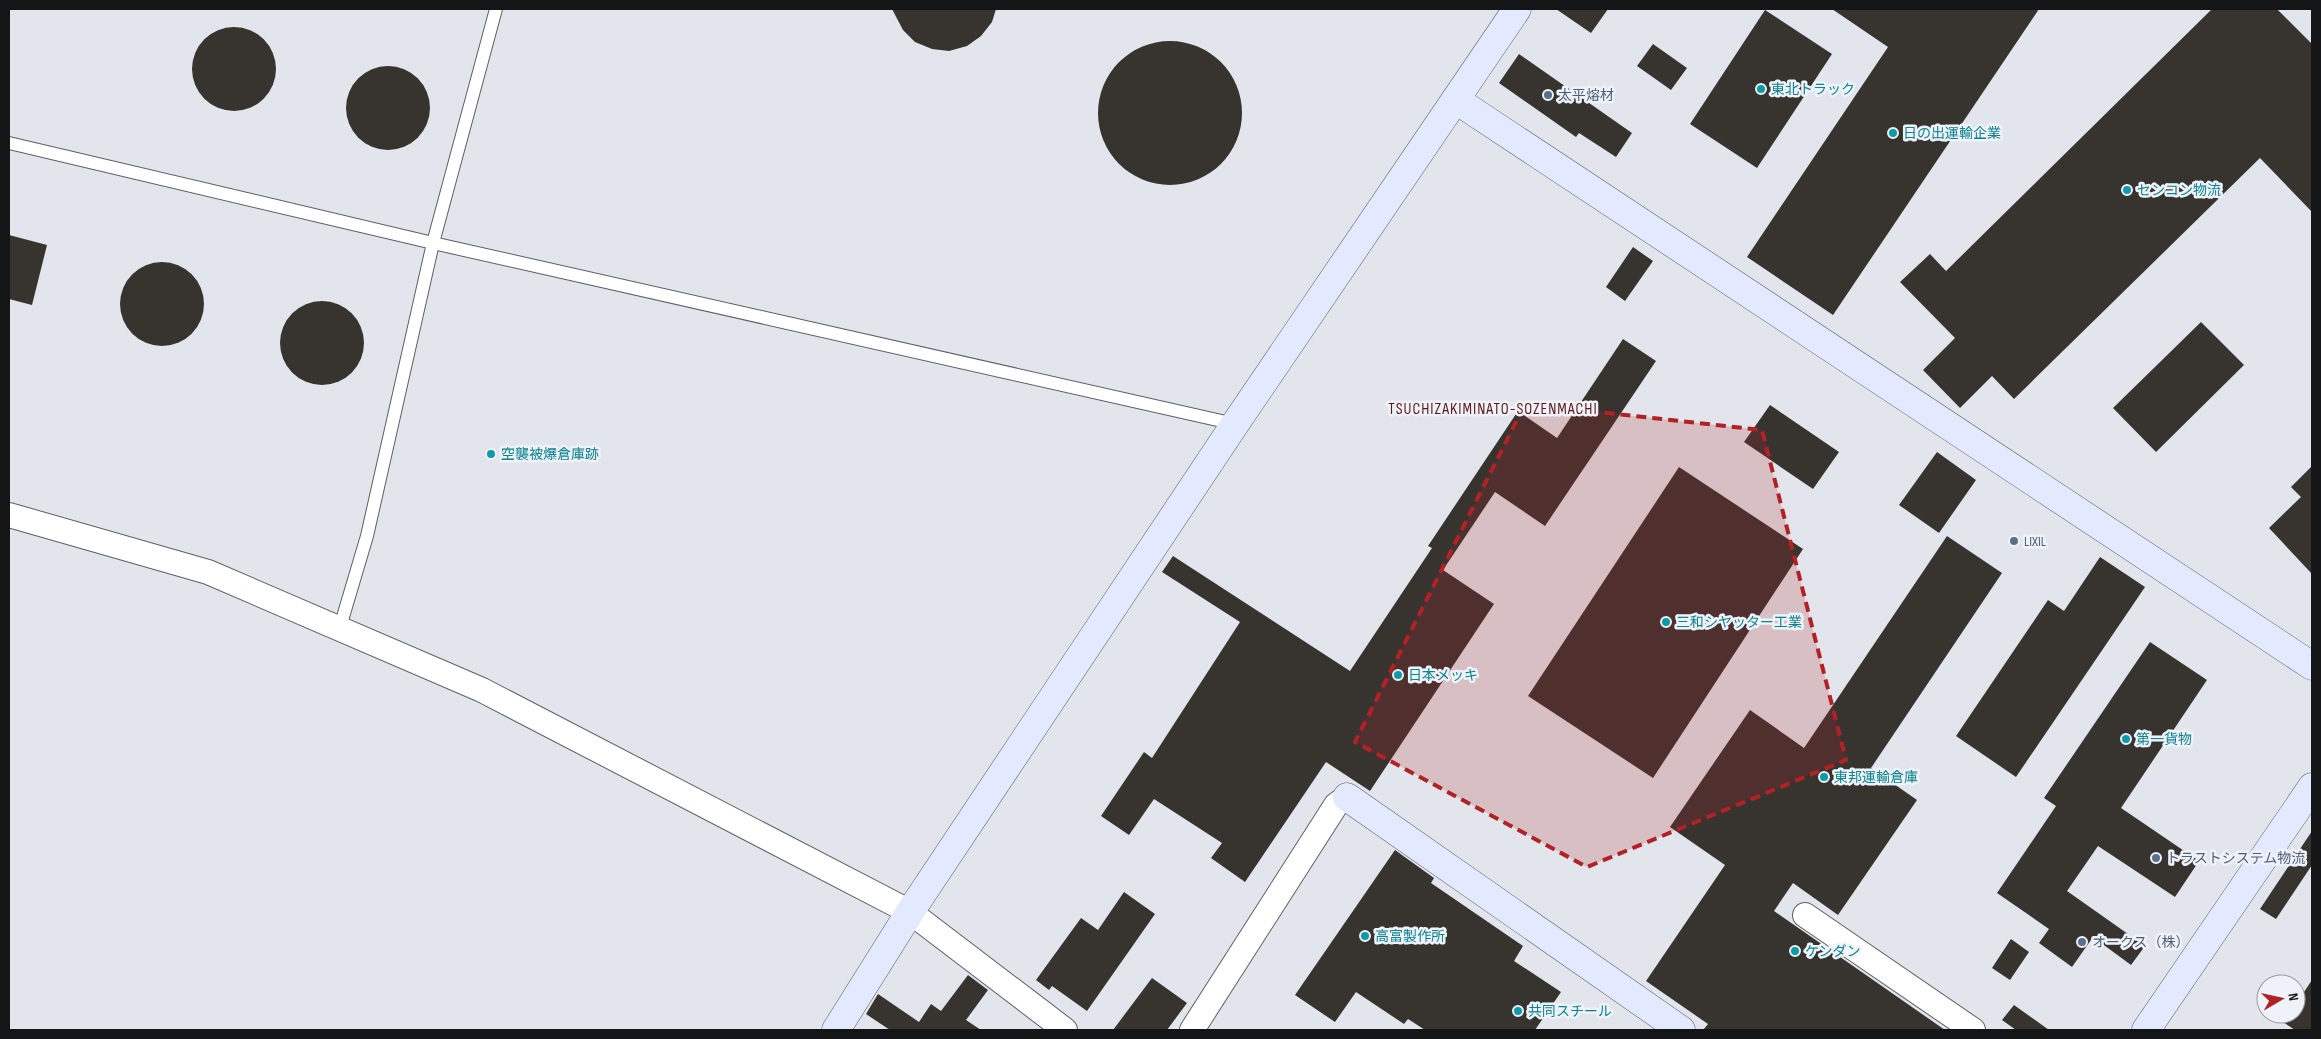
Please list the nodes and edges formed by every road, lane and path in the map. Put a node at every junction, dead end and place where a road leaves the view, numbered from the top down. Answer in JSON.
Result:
{"nodes":[{"id":1,"x":496,"y":9,"type":"edge"},
{"id":2,"x":1517,"y":9,"type":"edge"},
{"id":3,"x":1456,"y":100,"type":"junction"},
{"id":4,"x":9,"y":143,"type":"edge"},
{"id":5,"x":433,"y":243,"type":"junction"},
{"id":6,"x":1235,"y":424,"type":"junction"},
{"id":7,"x":9,"y":515,"type":"edge"},
{"id":8,"x":340,"y":627,"type":"junction"},
{"id":9,"x":2312,"y":666,"type":"edge"},
{"id":10,"x":2312,"y":787,"type":"edge"},
{"id":11,"x":1347,"y":797,"type":"joint"},
{"id":12,"x":910,"y":912,"type":"junction"},
{"id":13,"x":1806,"y":915,"type":"dead end"},
{"id":14,"x":836,"y":1030,"type":"edge"},
{"id":15,"x":1065,"y":1030,"type":"edge"},
{"id":16,"x":1192,"y":1030,"type":"edge"},
{"id":17,"x":1681,"y":1030,"type":"edge"},
{"id":18,"x":1973,"y":1030,"type":"edge"},
{"id":19,"x":2146,"y":1030,"type":"edge"}],
"edges":[{"from":1,"to":5,"type":"lane"},
{"from":2,"to":3,"type":"street"},
{"from":3,"to":6,"type":"street"},
{"from":3,"to":9,"type":"street"},
{"from":4,"to":5,"type":"lane"},
{"from":5,"to":6,"type":"lane"},
{"from":5,"to":8,"type":"lane"},
{"from":6,"to":12,"type":"street"},
{"from":7,"to":8,"type":"street"},
{"from":8,"to":12,"type":"street"},
{"from":10,"to":19,"type":"street"},
{"from":11,"to":16,"type":"street"},
{"from":11,"to":17,"type":"street"},
{"from":12,"to":14,"type":"street"},
{"from":12,"to":15,"type":"street"},
{"from":13,"to":18,"type":"street"}]}
